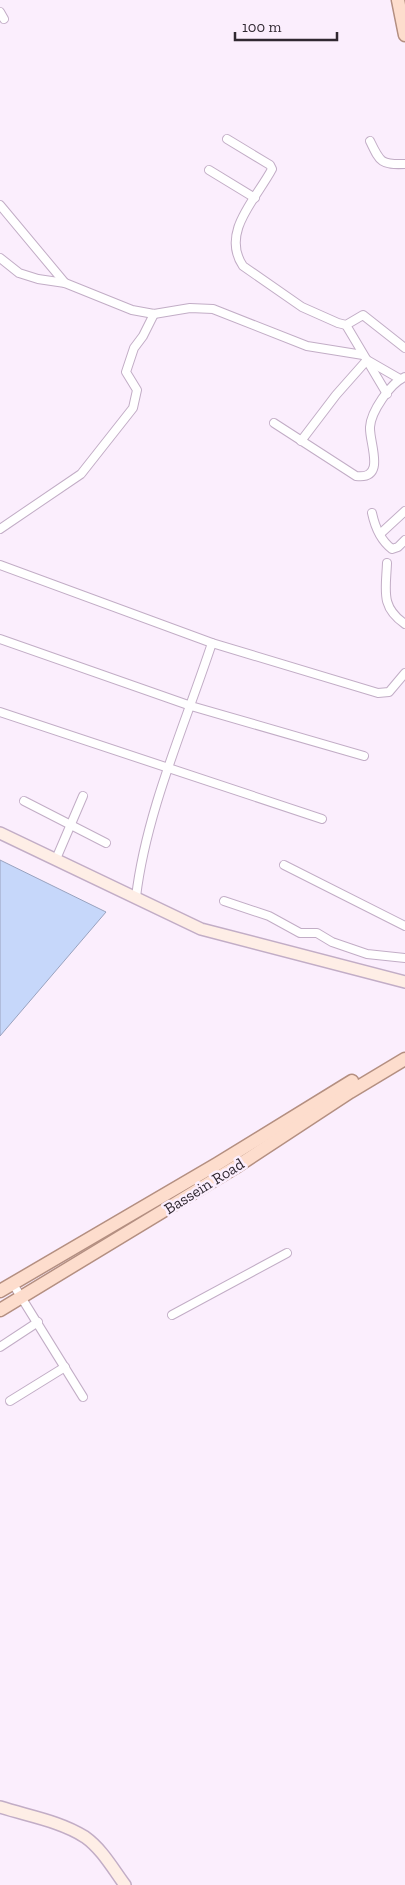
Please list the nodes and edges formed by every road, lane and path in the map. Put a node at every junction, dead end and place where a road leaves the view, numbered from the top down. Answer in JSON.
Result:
{"nodes":[{"id":1,"x":398,"y":0,"type":"edge"},
{"id":2,"x":405,"y":35,"type":"edge"},
{"id":3,"x":227,"y":139,"type":"dead end"},
{"id":4,"x":370,"y":141,"type":"dead end"},
{"id":5,"x":405,"y":164,"type":"edge"},
{"id":6,"x":209,"y":170,"type":"dead end"},
{"id":7,"x":255,"y":198,"type":"junction"},
{"id":8,"x":0,"y":205,"type":"edge"},
{"id":9,"x":0,"y":258,"type":"edge"},
{"id":10,"x":65,"y":283,"type":"junction"},
{"id":11,"x":154,"y":314,"type":"junction"},
{"id":12,"x":346,"y":325,"type":"junction"},
{"id":13,"x":405,"y":348,"type":"edge"},
{"id":14,"x":365,"y":357,"type":"junction"},
{"id":15,"x":403,"y":378,"type":"edge"},
{"id":16,"x":387,"y":394,"type":"junction"},
{"id":17,"x":274,"y":423,"type":"dead end"},
{"id":18,"x":301,"y":441,"type":"junction"},
{"id":19,"x":405,"y":511,"type":"edge"},
{"id":20,"x":372,"y":513,"type":"dead end"},
{"id":21,"x":0,"y":529,"type":"edge"},
{"id":22,"x":380,"y":534,"type":"junction"},
{"id":23,"x":405,"y":540,"type":"edge"},
{"id":24,"x":388,"y":563,"type":"dead end"},
{"id":25,"x":0,"y":565,"type":"edge"},
{"id":26,"x":405,"y":624,"type":"edge"},
{"id":27,"x":0,"y":640,"type":"edge"},
{"id":28,"x":212,"y":643,"type":"junction"},
{"id":29,"x":405,"y":673,"type":"edge"},
{"id":30,"x":191,"y":706,"type":"junction"},
{"id":31,"x":0,"y":712,"type":"edge"},
{"id":32,"x":364,"y":756,"type":"dead end"},
{"id":33,"x":169,"y":767,"type":"junction"},
{"id":34,"x":83,"y":796,"type":"dead end"},
{"id":35,"x":24,"y":801,"type":"dead end"},
{"id":36,"x":322,"y":819,"type":"dead end"},
{"id":37,"x":71,"y":825,"type":"junction"},
{"id":38,"x":0,"y":832,"type":"edge"},
{"id":39,"x":106,"y":843,"type":"dead end"},
{"id":40,"x":56,"y":859,"type":"junction"},
{"id":41,"x":284,"y":865,"type":"dead end"},
{"id":42,"x":136,"y":898,"type":"junction"},
{"id":43,"x":224,"y":901,"type":"dead end"},
{"id":44,"x":405,"y":926,"type":"edge"},
{"id":45,"x":405,"y":958,"type":"edge"},
{"id":46,"x":405,"y":982,"type":"edge"},
{"id":47,"x":405,"y":1051,"type":"edge"},
{"id":48,"x":405,"y":1058,"type":"edge"},
{"id":49,"x":134,"y":1212,"type":"junction"},
{"id":50,"x":142,"y":1224,"type":"junction"},
{"id":51,"x":287,"y":1253,"type":"dead end"},
{"id":52,"x":13,"y":1284,"type":"junction"},
{"id":53,"x":0,"y":1291,"type":"edge"},
{"id":54,"x":22,"y":1296,"type":"junction"},
{"id":55,"x":0,"y":1310,"type":"edge"},
{"id":56,"x":172,"y":1315,"type":"dead end"},
{"id":57,"x":38,"y":1322,"type":"junction"},
{"id":58,"x":0,"y":1346,"type":"edge"},
{"id":59,"x":65,"y":1367,"type":"junction"},
{"id":60,"x":83,"y":1397,"type":"dead end"},
{"id":61,"x":10,"y":1401,"type":"dead end"},
{"id":62,"x":0,"y":1807,"type":"edge"},
{"id":63,"x":125,"y":1885,"type":"edge"}],
"edges":[{"from":1,"to":2,"type":"main road"},
{"from":3,"to":7,"type":"street"},
{"from":4,"to":5,"type":"street"},
{"from":6,"to":7,"type":"street"},
{"from":7,"to":12,"type":"street"},
{"from":8,"to":10,"type":"street"},
{"from":9,"to":10,"type":"street"},
{"from":10,"to":11,"type":"street"},
{"from":11,"to":14,"type":"street"},
{"from":11,"to":21,"type":"street"},
{"from":12,"to":13,"type":"street"},
{"from":12,"to":14,"type":"street"},
{"from":14,"to":15,"type":"street"},
{"from":14,"to":16,"type":"street"},
{"from":14,"to":18,"type":"street"},
{"from":15,"to":16,"type":"street"},
{"from":16,"to":18,"type":"street"},
{"from":17,"to":18,"type":"street"},
{"from":19,"to":22,"type":"street"},
{"from":20,"to":22,"type":"street"},
{"from":22,"to":23,"type":"street"},
{"from":24,"to":26,"type":"street"},
{"from":25,"to":28,"type":"street"},
{"from":27,"to":30,"type":"street"},
{"from":28,"to":29,"type":"street"},
{"from":28,"to":30,"type":"street"},
{"from":30,"to":32,"type":"street"},
{"from":30,"to":33,"type":"street"},
{"from":31,"to":33,"type":"street"},
{"from":33,"to":36,"type":"street"},
{"from":33,"to":42,"type":"street"},
{"from":34,"to":37,"type":"street"},
{"from":35,"to":37,"type":"street"},
{"from":37,"to":39,"type":"street"},
{"from":37,"to":40,"type":"street"},
{"from":38,"to":40,"type":"street"},
{"from":40,"to":42,"type":"street"},
{"from":41,"to":44,"type":"street"},
{"from":42,"to":46,"type":"street"},
{"from":43,"to":45,"type":"street"},
{"from":47,"to":49,"type":"main road","name":"Bassein Road"},
{"from":48,"to":50,"type":"main road","name":"Bassein Road"},
{"from":49,"to":50,"type":"main road"},
{"from":49,"to":52,"type":"main road","name":"Bassein Road"},
{"from":50,"to":54,"type":"main road","name":"Bassein Road"},
{"from":51,"to":56,"type":"street"},
{"from":52,"to":53,"type":"main road","name":"Bassein Road"},
{"from":52,"to":54,"type":"street"},
{"from":54,"to":55,"type":"main road","name":"Bassein Road"},
{"from":54,"to":57,"type":"street"},
{"from":57,"to":58,"type":"street"},
{"from":57,"to":59,"type":"street"},
{"from":59,"to":60,"type":"street"},
{"from":59,"to":61,"type":"street"},
{"from":62,"to":63,"type":"street"}]}
